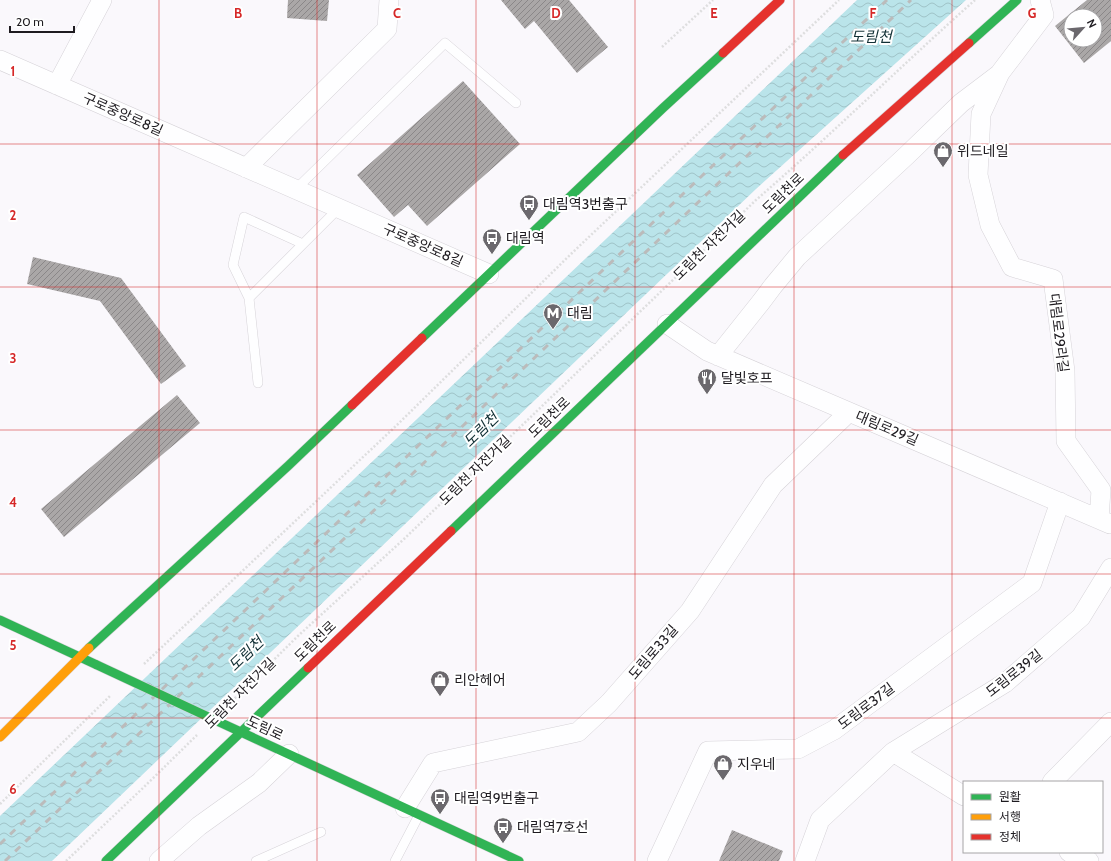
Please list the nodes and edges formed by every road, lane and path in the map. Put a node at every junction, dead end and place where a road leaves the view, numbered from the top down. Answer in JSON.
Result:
{"nodes":[{"id":1,"x":102,"y":0,"type":"edge"},
{"id":2,"x":389,"y":0,"type":"edge"},
{"id":3,"x":713,"y":0,"type":"edge"},
{"id":4,"x":780,"y":0,"type":"edge"},
{"id":5,"x":839,"y":0,"type":"edge"},
{"id":6,"x":975,"y":0,"type":"edge"},
{"id":7,"x":1017,"y":0,"type":"edge"},
{"id":8,"x":1040,"y":0,"type":"edge"},
{"id":9,"x":662,"y":47,"type":"dead end"},
{"id":10,"x":0,"y":60,"type":"edge"},
{"id":11,"x":1000,"y":73,"type":"junction"},
{"id":12,"x":57,"y":85,"type":"junction"},
{"id":13,"x":516,"y":103,"type":"dead end"},
{"id":14,"x":246,"y":168,"type":"junction"},
{"id":15,"x":296,"y":189,"type":"junction"},
{"id":16,"x":339,"y":208,"type":"junction"},
{"id":17,"x":303,"y":244,"type":"junction"},
{"id":18,"x":489,"y":274,"type":"junction"},
{"id":19,"x":249,"y":298,"type":"junction"},
{"id":20,"x":667,"y":324,"type":"junction"},
{"id":21,"x":718,"y":356,"type":"junction"},
{"id":22,"x":258,"y":384,"type":"dead end"},
{"id":23,"x":850,"y":412,"type":"junction"},
{"id":24,"x":1060,"y":502,"type":"junction"},
{"id":25,"x":1105,"y":522,"type":"edge"},
{"id":26,"x":1111,"y":568,"type":"edge"},
{"id":27,"x":0,"y":620,"type":"edge"},
{"id":28,"x":80,"y":657,"type":"junction"},
{"id":29,"x":140,"y":667,"type":"dead end"},
{"id":30,"x":112,"y":695,"type":"dead end"},
{"id":31,"x":224,"y":709,"type":"dead end"},
{"id":32,"x":1111,"y":722,"type":"edge"},
{"id":33,"x":240,"y":731,"type":"junction"},
{"id":34,"x":201,"y":732,"type":"dead end"},
{"id":35,"x":0,"y":737,"type":"edge"},
{"id":36,"x":893,"y":752,"type":"junction"},
{"id":37,"x":289,"y":754,"type":"junction"},
{"id":38,"x":1053,"y":781,"type":"edge"},
{"id":39,"x":963,"y":795,"type":"edge"},
{"id":40,"x":0,"y":804,"type":"edge"},
{"id":41,"x":412,"y":812,"type":"junction"},
{"id":42,"x":321,"y":832,"type":"dead end"},
{"id":43,"x":1071,"y":853,"type":"edge"},
{"id":44,"x":66,"y":861,"type":"edge"},
{"id":45,"x":106,"y":861,"type":"edge"},
{"id":46,"x":159,"y":861,"type":"edge"},
{"id":47,"x":256,"y":861,"type":"edge"},
{"id":48,"x":395,"y":861,"type":"edge"},
{"id":49,"x":519,"y":861,"type":"edge"},
{"id":50,"x":657,"y":861,"type":"edge"},
{"id":51,"x":805,"y":861,"type":"edge"},
{"id":52,"x":1089,"y":861,"type":"edge"}],
"edges":[{"from":1,"to":12,"type":"street"},
{"from":2,"to":14,"type":"street"},
{"from":3,"to":9,"type":"path"},
{"from":4,"to":18,"type":"main road"},
{"from":5,"to":29,"type":"path"},
{"from":6,"to":31,"type":"path","name":"도림천 자전거길"},
{"from":7,"to":20,"type":"main road","name":"도림천로"},
{"from":8,"to":11,"type":"street","name":"대림로29라길"},
{"from":10,"to":12,"type":"street","name":"구로중앙로8길"},
{"from":11,"to":21,"type":"street"},
{"from":11,"to":25,"type":"street","name":"대림로29라길"},
{"from":12,"to":14,"type":"street","name":"구로중앙로8길"},
{"from":13,"to":15,"type":"lane"},
{"from":14,"to":15,"type":"street","name":"구로중앙로8길"},
{"from":15,"to":16,"type":"street","name":"구로중앙로8길"},
{"from":16,"to":17,"type":"lane"},
{"from":16,"to":18,"type":"street","name":"구로중앙로8길"},
{"from":17,"to":19,"type":"lane"},
{"from":17,"to":19,"type":"lane"},
{"from":18,"to":28,"type":"main road"},
{"from":19,"to":22,"type":"lane"},
{"from":20,"to":21,"type":"street","name":"대림로29길"},
{"from":20,"to":33,"type":"main road","name":"도림천로"},
{"from":21,"to":23,"type":"street","name":"대림로29길"},
{"from":23,"to":24,"type":"street","name":"대림로29길"},
{"from":23,"to":41,"type":"street","name":"도림로33길"},
{"from":24,"to":25,"type":"street","name":"대림로29길"},
{"from":24,"to":50,"type":"street","name":"도림로37길"},
{"from":26,"to":36,"type":"street","name":"도림로39길"},
{"from":27,"to":28,"type":"main road","name":"도림로"},
{"from":28,"to":33,"type":"main road","name":"도림로","bridge":true},
{"from":28,"to":35,"type":"main road"},
{"from":30,"to":40,"type":"path"},
{"from":32,"to":38,"type":"street"},
{"from":33,"to":37,"type":"main road","name":"도림로"},
{"from":33,"to":45,"type":"main road","name":"도림천로"},
{"from":34,"to":44,"type":"path","name":"도림천 자전거길"},
{"from":36,"to":39,"type":"street"},
{"from":36,"to":51,"type":"street","name":"도림로39길"},
{"from":37,"to":41,"type":"main road","name":"도림로"},
{"from":37,"to":46,"type":"street"},
{"from":41,"to":48,"type":"lane"},
{"from":41,"to":49,"type":"main road","name":"도림로"},
{"from":42,"to":47,"type":"lane"},
{"from":43,"to":52,"type":"street"}]}
